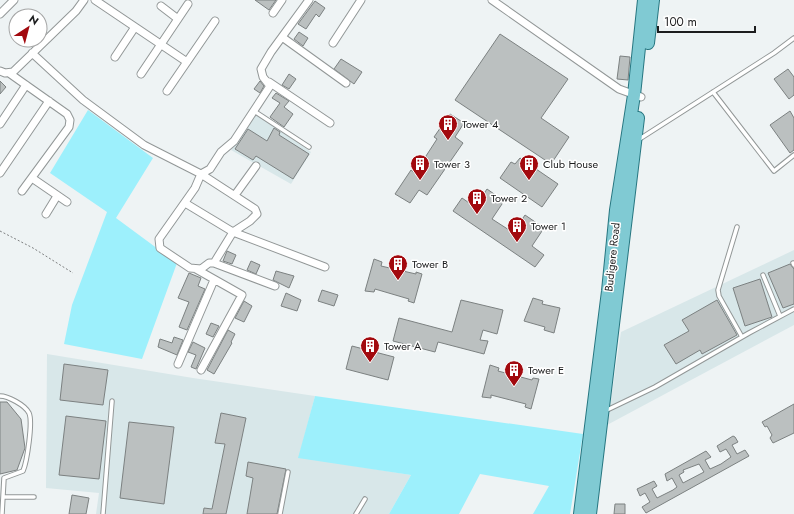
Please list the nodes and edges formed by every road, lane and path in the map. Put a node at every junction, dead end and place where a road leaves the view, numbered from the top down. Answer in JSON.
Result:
{"nodes":[{"id":1,"x":14,"y":0,"type":"edge"},
{"id":2,"x":84,"y":0,"type":"edge"},
{"id":3,"x":95,"y":0,"type":"edge"},
{"id":4,"x":282,"y":0,"type":"edge"},
{"id":5,"x":308,"y":0,"type":"edge"},
{"id":6,"x":361,"y":0,"type":"edge"},
{"id":7,"x":492,"y":0,"type":"edge"},
{"id":8,"x":644,"y":0,"type":"edge"},
{"id":9,"x":653,"y":0,"type":"edge"},
{"id":10,"x":188,"y":4,"type":"dead end"},
{"id":11,"x":161,"y":6,"type":"dead end"},
{"id":12,"x":273,"y":13,"type":"dead end"},
{"id":13,"x":0,"y":14,"type":"edge"},
{"id":14,"x":178,"y":19,"type":"junction"},
{"id":15,"x":215,"y":21,"type":"dead end"},
{"id":16,"x":135,"y":27,"type":"junction"},
{"id":17,"x":282,"y":37,"type":"junction"},
{"id":18,"x":794,"y":38,"type":"edge"},
{"id":19,"x":333,"y":43,"type":"dead end"},
{"id":20,"x":161,"y":44,"type":"junction"},
{"id":21,"x":32,"y":53,"type":"junction"},
{"id":22,"x":115,"y":57,"type":"dead end"},
{"id":23,"x":187,"y":62,"type":"junction"},
{"id":24,"x":0,"y":71,"type":"edge"},
{"id":25,"x":9,"y":73,"type":"junction"},
{"id":26,"x":141,"y":74,"type":"dead end"},
{"id":27,"x":266,"y":80,"type":"junction"},
{"id":28,"x":346,"y":83,"type":"dead end"},
{"id":29,"x":26,"y":85,"type":"junction"},
{"id":30,"x":166,"y":91,"type":"dead end"},
{"id":31,"x":713,"y":92,"type":"junction"},
{"id":32,"x":638,"y":96,"type":"junction"},
{"id":33,"x":49,"y":101,"type":"junction"},
{"id":34,"x":254,"y":111,"type":"junction"},
{"id":35,"x":330,"y":123,"type":"dead end"},
{"id":36,"x":0,"y":124,"type":"edge"},
{"id":37,"x":635,"y":141,"type":"junction"},
{"id":38,"x":308,"y":146,"type":"dead end"},
{"id":39,"x":794,"y":155,"type":"edge"},
{"id":40,"x":256,"y":166,"type":"dead end"},
{"id":41,"x":0,"y":173,"type":"edge"},
{"id":42,"x":201,"y":174,"type":"junction"},
{"id":43,"x":32,"y":178,"type":"junction"},
{"id":44,"x":22,"y":192,"type":"dead end"},
{"id":45,"x":235,"y":195,"type":"junction"},
{"id":46,"x":57,"y":196,"type":"junction"},
{"id":47,"x":67,"y":202,"type":"dead end"},
{"id":48,"x":185,"y":203,"type":"junction"},
{"id":49,"x":46,"y":214,"type":"dead end"},
{"id":50,"x":738,"y":227,"type":"dead end"},
{"id":51,"x":0,"y":231,"type":"edge"},
{"id":52,"x":233,"y":232,"type":"junction"},
{"id":53,"x":214,"y":263,"type":"junction"},
{"id":54,"x":325,"y":267,"type":"dead end"},
{"id":55,"x":196,"y":269,"type":"junction"},
{"id":56,"x":73,"y":273,"type":"dead end"},
{"id":57,"x":763,"y":274,"type":"dead end"},
{"id":58,"x":214,"y":280,"type":"junction"},
{"id":59,"x":276,"y":286,"type":"dead end"},
{"id":60,"x":794,"y":309,"type":"edge"},
{"id":61,"x":780,"y":316,"type":"junction"},
{"id":62,"x":742,"y":337,"type":"junction"},
{"id":63,"x":178,"y":364,"type":"dead end"},
{"id":64,"x":200,"y":370,"type":"dead end"},
{"id":65,"x":0,"y":396,"type":"edge"},
{"id":66,"x":112,"y":401,"type":"dead end"},
{"id":67,"x":603,"y":412,"type":"junction"},
{"id":68,"x":288,"y":472,"type":"dead end"},
{"id":69,"x":2,"y":478,"type":"edge"},
{"id":70,"x":4,"y":497,"type":"junction"},
{"id":71,"x":34,"y":497,"type":"dead end"},
{"id":72,"x":365,"y":499,"type":"dead end"},
{"id":73,"x":2,"y":514,"type":"edge"},
{"id":74,"x":103,"y":514,"type":"edge"},
{"id":75,"x":280,"y":514,"type":"edge"},
{"id":76,"x":356,"y":514,"type":"edge"},
{"id":77,"x":580,"y":514,"type":"edge"},
{"id":78,"x":590,"y":514,"type":"edge"}],
"edges":[{"from":1,"to":13,"type":"street"},
{"from":2,"to":21,"type":"street"},
{"from":3,"to":16,"type":"street"},
{"from":4,"to":12,"type":"street"},
{"from":5,"to":17,"type":"street"},
{"from":6,"to":19,"type":"street"},
{"from":7,"to":32,"type":"street"},
{"from":8,"to":32,"type":"main road","name":"Budigere Road"},
{"from":9,"to":32,"type":"main road","name":"Budigere Road"},
{"from":10,"to":14,"type":"street"},
{"from":11,"to":14,"type":"street"},
{"from":14,"to":20,"type":"street"},
{"from":15,"to":23,"type":"street"},
{"from":16,"to":20,"type":"street"},
{"from":16,"to":22,"type":"street"},
{"from":17,"to":27,"type":"street"},
{"from":17,"to":28,"type":"street"},
{"from":18,"to":31,"type":"lane"},
{"from":20,"to":23,"type":"street"},
{"from":20,"to":26,"type":"street"},
{"from":21,"to":25,"type":"street"},
{"from":21,"to":42,"type":"street"},
{"from":23,"to":30,"type":"street"},
{"from":24,"to":25,"type":"street"},
{"from":25,"to":29,"type":"street"},
{"from":27,"to":34,"type":"street"},
{"from":27,"to":35,"type":"street"},
{"from":29,"to":33,"type":"street"},
{"from":29,"to":36,"type":"street"},
{"from":31,"to":37,"type":"lane"},
{"from":31,"to":39,"type":"lane"},
{"from":32,"to":37,"type":"main road","name":"Budigere Road"},
{"from":32,"to":77,"type":"main road","name":"Budigere Road"},
{"from":33,"to":41,"type":"street"},
{"from":33,"to":43,"type":"street"},
{"from":34,"to":38,"type":"lane"},
{"from":34,"to":42,"type":"street"},
{"from":37,"to":67,"type":"main road","name":"Budigere Road"},
{"from":40,"to":45,"type":"street"},
{"from":42,"to":45,"type":"street"},
{"from":42,"to":48,"type":"street"},
{"from":43,"to":44,"type":"street"},
{"from":43,"to":46,"type":"street"},
{"from":45,"to":52,"type":"street"},
{"from":46,"to":47,"type":"street"},
{"from":46,"to":49,"type":"street"},
{"from":48,"to":52,"type":"street"},
{"from":48,"to":55,"type":"street"},
{"from":50,"to":62,"type":"lane"},
{"from":51,"to":56,"type":"path"},
{"from":52,"to":53,"type":"street"},
{"from":52,"to":54,"type":"street"},
{"from":53,"to":55,"type":"street"},
{"from":53,"to":59,"type":"street"},
{"from":55,"to":58,"type":"street"},
{"from":57,"to":61,"type":"lane"},
{"from":58,"to":63,"type":"street"},
{"from":58,"to":64,"type":"street"},
{"from":60,"to":61,"type":"lane"},
{"from":61,"to":62,"type":"lane"},
{"from":62,"to":67,"type":"lane"},
{"from":65,"to":69,"type":"lane"},
{"from":66,"to":74,"type":"lane"},
{"from":67,"to":78,"type":"main road","name":"Budigere Road"},
{"from":68,"to":75,"type":"lane"},
{"from":69,"to":70,"type":"lane"},
{"from":70,"to":71,"type":"lane"},
{"from":70,"to":73,"type":"lane"},
{"from":72,"to":76,"type":"lane"}]}
